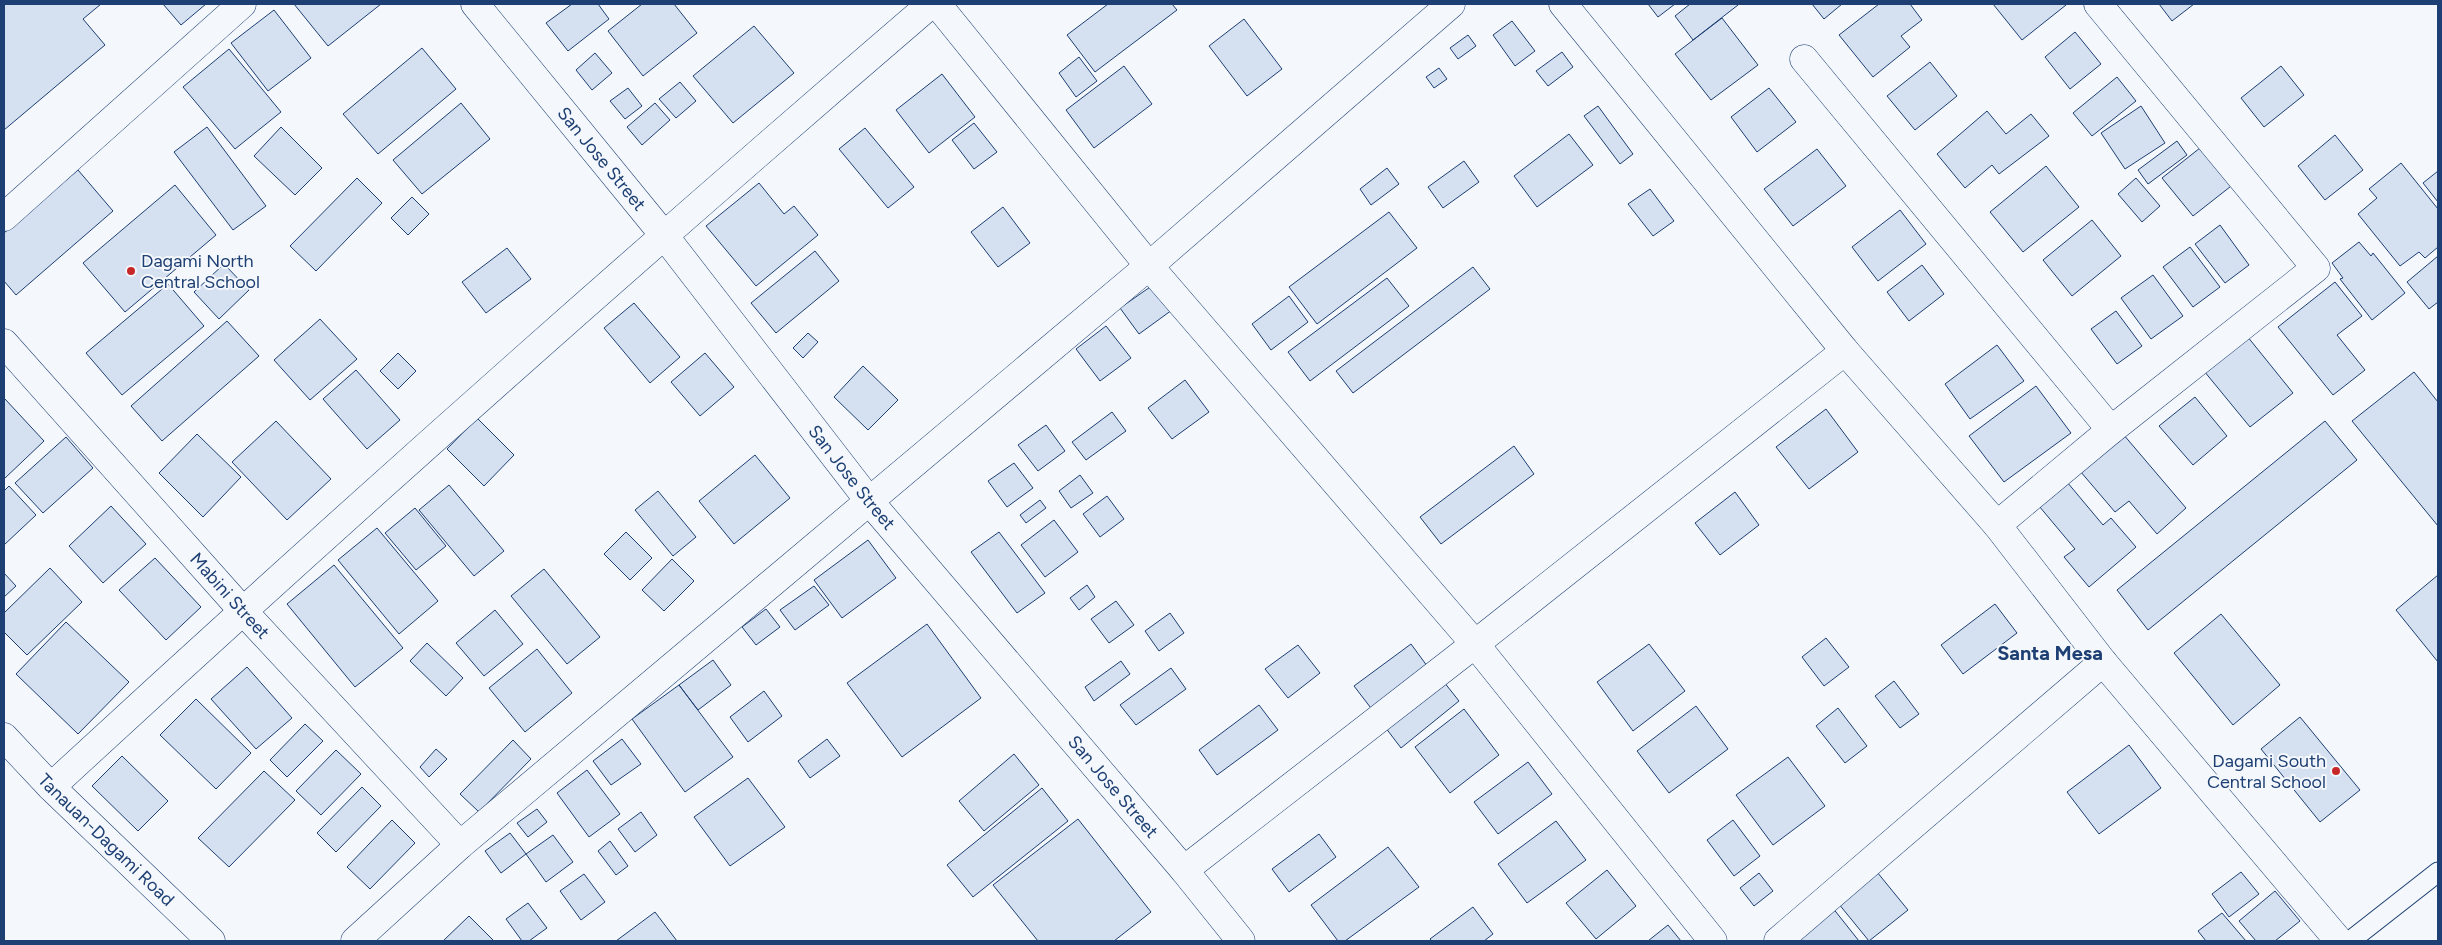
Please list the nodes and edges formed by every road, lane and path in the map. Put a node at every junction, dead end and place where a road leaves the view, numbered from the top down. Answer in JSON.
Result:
{"nodes":[{"id":1,"x":242,"y":4,"type":"edge"},
{"id":2,"x":475,"y":4,"type":"edge"},
{"id":3,"x":931,"y":4,"type":"edge"},
{"id":4,"x":938,"y":4,"type":"edge"},
{"id":5,"x":1451,"y":4,"type":"edge"},
{"id":6,"x":1563,"y":4,"type":"edge"},
{"id":7,"x":2098,"y":4,"type":"edge"},
{"id":8,"x":1804,"y":59,"type":"dead end"},
{"id":9,"x":4,"y":217,"type":"edge"},
{"id":10,"x":663,"y":234,"type":"junction"},
{"id":11,"x":1149,"y":266,"type":"junction"},
{"id":12,"x":4,"y":343,"type":"edge"},
{"id":13,"x":1845,"y":351,"type":"junction"},
{"id":14,"x":2111,"y":430,"type":"junction"},
{"id":15,"x":870,"y":502,"type":"junction"},
{"id":16,"x":1997,"y":525,"type":"junction"},
{"id":17,"x":242,"y":610,"type":"junction"},
{"id":18,"x":1475,"y":644,"type":"junction"},
{"id":19,"x":2103,"y":662,"type":"junction"},
{"id":20,"x":4,"y":737,"type":"edge"},
{"id":21,"x":51,"y":787,"type":"junction"},
{"id":22,"x":460,"y":845,"type":"junction"},
{"id":23,"x":1184,"y":870,"type":"junction"},
{"id":24,"x":2438,"y":872,"type":"edge"},
{"id":25,"x":211,"y":941,"type":"edge"},
{"id":26,"x":355,"y":941,"type":"edge"},
{"id":27,"x":1241,"y":941,"type":"edge"},
{"id":28,"x":1713,"y":941,"type":"edge"},
{"id":29,"x":1778,"y":941,"type":"edge"},
{"id":30,"x":2339,"y":941,"type":"edge"},
{"id":31,"x":2350,"y":941,"type":"edge"}],
"edges":[{"from":1,"to":9,"type":"street"},
{"from":2,"to":10,"type":"street","name":"San Jose Street"},
{"from":3,"to":10,"type":"street"},
{"from":4,"to":11,"type":"street"},
{"from":5,"to":11,"type":"street"},
{"from":6,"to":13,"type":"street"},
{"from":7,"to":14,"type":"street"},
{"from":8,"to":14,"type":"street"},
{"from":10,"to":15,"type":"street","name":"San Jose Street"},
{"from":10,"to":17,"type":"street"},
{"from":11,"to":15,"type":"street"},
{"from":11,"to":18,"type":"street"},
{"from":12,"to":17,"type":"street","name":"Mabini Street"},
{"from":13,"to":16,"type":"street"},
{"from":13,"to":18,"type":"street"},
{"from":14,"to":16,"type":"street"},
{"from":15,"to":22,"type":"street"},
{"from":15,"to":23,"type":"street","name":"San Jose Street"},
{"from":16,"to":19,"type":"street"},
{"from":17,"to":21,"type":"street"},
{"from":17,"to":22,"type":"street","name":"Mabini Street"},
{"from":18,"to":23,"type":"street"},
{"from":18,"to":28,"type":"street"},
{"from":19,"to":29,"type":"street"},
{"from":19,"to":30,"type":"street"},
{"from":20,"to":21,"type":"street","name":"Tanauan-Dagami Road"},
{"from":21,"to":25,"type":"street","name":"Tanauan-Dagami Road"},
{"from":22,"to":26,"type":"street"},
{"from":23,"to":27,"type":"street","name":"San Jose Street"},
{"from":24,"to":31,"type":"lane"}]}
